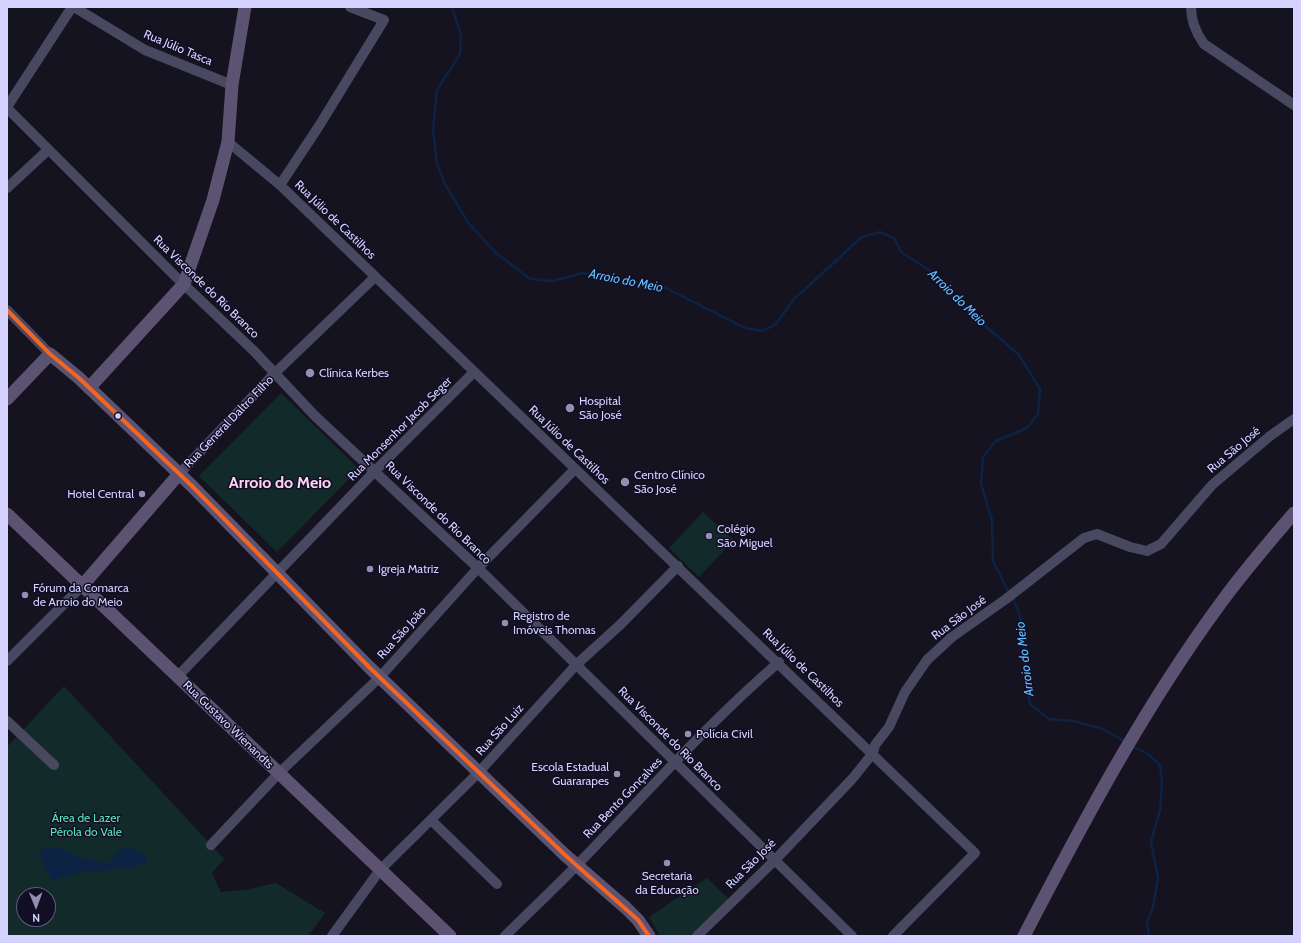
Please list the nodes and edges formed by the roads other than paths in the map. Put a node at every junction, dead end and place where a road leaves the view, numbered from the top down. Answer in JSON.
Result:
{"nodes":[{"id":1,"x":73,"y":7,"type":"edge"},
{"id":2,"x":245,"y":7,"type":"edge"},
{"id":3,"x":350,"y":7,"type":"edge"},
{"id":4,"x":1191,"y":7,"type":"edge"},
{"id":5,"x":232,"y":85,"type":"junction"},
{"id":6,"x":1294,"y":105,"type":"edge"},
{"id":7,"x":7,"y":108,"type":"edge"},
{"id":8,"x":228,"y":142,"type":"junction"},
{"id":9,"x":48,"y":150,"type":"junction"},
{"id":10,"x":280,"y":185,"type":"junction"},
{"id":11,"x":7,"y":188,"type":"edge"},
{"id":12,"x":375,"y":277,"type":"junction"},
{"id":13,"x":184,"y":284,"type":"junction"},
{"id":14,"x":7,"y":310,"type":"edge"},
{"id":15,"x":50,"y":354,"type":"junction"},
{"id":16,"x":474,"y":372,"type":"junction"},
{"id":17,"x":275,"y":373,"type":"junction"},
{"id":18,"x":89,"y":388,"type":"junction"},
{"id":19,"x":7,"y":399,"type":"edge"},
{"id":20,"x":1294,"y":420,"type":"edge"},
{"id":21,"x":575,"y":469,"type":"junction"},
{"id":22,"x":375,"y":471,"type":"junction"},
{"id":23,"x":179,"y":474,"type":"junction"},
{"id":24,"x":1294,"y":513,"type":"edge"},
{"id":25,"x":7,"y":514,"type":"edge"},
{"id":26,"x":678,"y":566,"type":"junction"},
{"id":27,"x":478,"y":568,"type":"junction"},
{"id":28,"x":278,"y":572,"type":"junction"},
{"id":29,"x":82,"y":586,"type":"junction"},
{"id":30,"x":7,"y":661,"type":"edge"},
{"id":31,"x":779,"y":662,"type":"junction"},
{"id":32,"x":576,"y":665,"type":"junction"},
{"id":33,"x":177,"y":677,"type":"junction"},
{"id":34,"x":380,"y":677,"type":"junction"},
{"id":35,"x":7,"y":721,"type":"edge"},
{"id":36,"x":873,"y":753,"type":"junction"},
{"id":37,"x":675,"y":762,"type":"junction"},
{"id":38,"x":54,"y":765,"type":"dead end"},
{"id":39,"x":479,"y":772,"type":"junction"},
{"id":40,"x":279,"y":773,"type":"junction"},
{"id":41,"x":431,"y":820,"type":"junction"},
{"id":42,"x":211,"y":846,"type":"dead end"},
{"id":43,"x":774,"y":860,"type":"junction"},
{"id":44,"x":577,"y":865,"type":"junction"},
{"id":45,"x":380,"y":870,"type":"junction"},
{"id":46,"x":497,"y":884,"type":"dead end"},
{"id":47,"x":332,"y":936,"type":"edge"},
{"id":48,"x":450,"y":936,"type":"edge"},
{"id":49,"x":505,"y":936,"type":"edge"},
{"id":50,"x":649,"y":936,"type":"edge"},
{"id":51,"x":697,"y":936,"type":"edge"},
{"id":52,"x":852,"y":936,"type":"edge"},
{"id":53,"x":893,"y":936,"type":"edge"},
{"id":54,"x":1024,"y":936,"type":"edge"}],
"edges":[{"from":1,"to":5,"type":"street","name":"Rua Júlio Tasca"},
{"from":1,"to":7,"type":"street"},
{"from":2,"to":5,"type":"main road"},
{"from":3,"to":10,"type":"street"},
{"from":4,"to":6,"type":"street"},
{"from":5,"to":8,"type":"main road"},
{"from":7,"to":9,"type":"street","name":"Rua Visconde do Rio Branco"},
{"from":8,"to":10,"type":"street","name":"Rua Júlio de Castilhos"},
{"from":8,"to":13,"type":"main road"},
{"from":9,"to":11,"type":"street"},
{"from":9,"to":13,"type":"street","name":"Rua Visconde do Rio Branco"},
{"from":10,"to":12,"type":"street","name":"Rua Júlio de Castilhos"},
{"from":12,"to":16,"type":"street","name":"Rua Júlio de Castilhos"},
{"from":12,"to":17,"type":"street","name":"Rua General Daltro Filho"},
{"from":13,"to":17,"type":"street","name":"Rua Visconde do Rio Branco"},
{"from":13,"to":18,"type":"main road"},
{"from":14,"to":15,"type":"street"},
{"from":15,"to":18,"type":"main road"},
{"from":15,"to":19,"type":"main road"},
{"from":16,"to":21,"type":"street","name":"Rua Júlio de Castilhos"},
{"from":16,"to":22,"type":"street","name":"Rua Monsenhor Jacob Seger"},
{"from":17,"to":22,"type":"street","name":"Rua Visconde do Rio Branco"},
{"from":17,"to":23,"type":"street","name":"Rua General Daltro Filho"},
{"from":18,"to":23,"type":"main road"},
{"from":20,"to":36,"type":"street","name":"Rua São José"},
{"from":21,"to":26,"type":"street","name":"Rua Júlio de Castilhos"},
{"from":21,"to":27,"type":"street","name":"Rua São João"},
{"from":22,"to":27,"type":"street","name":"Rua Visconde do Rio Branco"},
{"from":22,"to":28,"type":"street","name":"Rua Monsenhor Jacob Seger"},
{"from":23,"to":28,"type":"main road"},
{"from":23,"to":29,"type":"main road","name":"Rua General Daltro Filho"},
{"from":24,"to":54,"type":"main road"},
{"from":25,"to":29,"type":"main road","name":"Rua Gustavo Wienandts"},
{"from":26,"to":31,"type":"street","name":"Rua Júlio de Castilhos"},
{"from":26,"to":32,"type":"street","name":"Rua São Luiz"},
{"from":27,"to":32,"type":"street","name":"Rua Visconde do Rio Branco"},
{"from":27,"to":34,"type":"street","name":"Rua São João"},
{"from":28,"to":33,"type":"street","name":"Rua Monsenhor Jacob Seger"},
{"from":28,"to":34,"type":"main road"},
{"from":29,"to":30,"type":"street","name":"Rua General Daltro Filho"},
{"from":29,"to":33,"type":"main road","name":"Rua Gustavo Wienandts"},
{"from":31,"to":36,"type":"street","name":"Rua Júlio de Castilhos"},
{"from":31,"to":37,"type":"street","name":"Rua Bento Gonçalves"},
{"from":32,"to":37,"type":"street","name":"Rua Visconde do Rio Branco"},
{"from":32,"to":39,"type":"street","name":"Rua São Luiz"},
{"from":33,"to":40,"type":"main road","name":"Rua Gustavo Wienandts"},
{"from":34,"to":39,"type":"main road"},
{"from":34,"to":40,"type":"street","name":"Rua São João"},
{"from":35,"to":38,"type":"street"},
{"from":36,"to":43,"type":"street","name":"Rua São José"},
{"from":36,"to":53,"type":"street","name":"Rua Júlio de Castilhos"},
{"from":37,"to":43,"type":"street","name":"Rua Visconde do Rio Branco"},
{"from":37,"to":44,"type":"street","name":"Rua Bento Gonçalves"},
{"from":39,"to":41,"type":"street","name":"Rua São Luiz"},
{"from":39,"to":44,"type":"main road"},
{"from":40,"to":42,"type":"street","name":"Rua São João"},
{"from":40,"to":45,"type":"main road","name":"Rua Gustavo Wienandts"},
{"from":41,"to":45,"type":"street","name":"Rua São Luiz"},
{"from":41,"to":46,"type":"street"},
{"from":43,"to":51,"type":"street","name":"Rua São José"},
{"from":43,"to":52,"type":"street","name":"Rua Visconde do Rio Branco"},
{"from":44,"to":49,"type":"street","name":"Rua Bento Gonçalves"},
{"from":44,"to":50,"type":"main road"},
{"from":45,"to":47,"type":"street","name":"Rua São Luiz"},
{"from":45,"to":48,"type":"main road","name":"Rua Gustavo Wienandts"}]}
